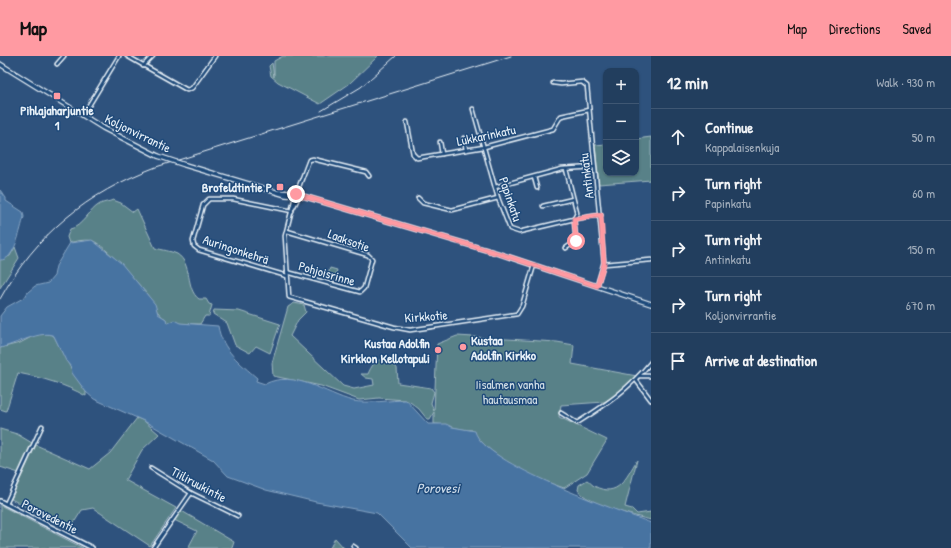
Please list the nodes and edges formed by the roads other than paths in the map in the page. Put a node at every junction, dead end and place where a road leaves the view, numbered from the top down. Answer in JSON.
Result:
{"nodes":[{"id":1,"x":64,"y":56,"type":"edge"},
{"id":2,"x":119,"y":56,"type":"edge"},
{"id":3,"x":126,"y":56,"type":"edge"},
{"id":4,"x":153,"y":56,"type":"edge"},
{"id":5,"x":215,"y":56,"type":"edge"},
{"id":6,"x":0,"y":64,"type":"edge"},
{"id":7,"x":57,"y":64,"type":"dead end"},
{"id":8,"x":143,"y":66,"type":"junction"},
{"id":9,"x":553,"y":83,"type":"dead end"},
{"id":10,"x":473,"y":109,"type":"dead end"},
{"id":11,"x":589,"y":110,"type":"junction"},
{"id":12,"x":83,"y":115,"type":"junction"},
{"id":13,"x":407,"y":122,"type":"dead end"},
{"id":14,"x":464,"y":138,"type":"dead end"},
{"id":15,"x":440,"y":142,"type":"dead end"},
{"id":16,"x":484,"y":147,"type":"junction"},
{"id":17,"x":466,"y":150,"type":"junction"},
{"id":18,"x":442,"y":154,"type":"junction"},
{"id":19,"x":594,"y":167,"type":"junction"},
{"id":20,"x":566,"y":169,"type":"junction"},
{"id":21,"x":368,"y":176,"type":"dead end"},
{"id":22,"x":534,"y":176,"type":"junction"},
{"id":23,"x":495,"y":187,"type":"junction"},
{"id":24,"x":537,"y":188,"type":"dead end"},
{"id":25,"x":297,"y":196,"type":"junction"},
{"id":26,"x":418,"y":198,"type":"dead end"},
{"id":27,"x":498,"y":198,"type":"junction"},
{"id":28,"x":573,"y":199,"type":"junction"},
{"id":29,"x":543,"y":206,"type":"dead end"},
{"id":30,"x":292,"y":209,"type":"junction"},
{"id":31,"x":601,"y":215,"type":"junction"},
{"id":32,"x":574,"y":219,"type":"junction"},
{"id":33,"x":287,"y":230,"type":"junction"},
{"id":34,"x":566,"y":248,"type":"dead end"},
{"id":35,"x":651,"y":260,"type":"edge"},
{"id":36,"x":604,"y":264,"type":"junction"},
{"id":37,"x":534,"y":265,"type":"junction"},
{"id":38,"x":287,"y":272,"type":"junction"},
{"id":39,"x":287,"y":276,"type":"junction"},
{"id":40,"x":597,"y":286,"type":"junction"},
{"id":41,"x":362,"y":291,"type":"joint"},
{"id":42,"x":651,"y":304,"type":"edge"},
{"id":43,"x":651,"y":362,"type":"edge"},
{"id":44,"x":639,"y":376,"type":"junction"},
{"id":45,"x":651,"y":376,"type":"edge"},
{"id":46,"x":636,"y":380,"type":"junction"},
{"id":47,"x":651,"y":400,"type":"edge"},
{"id":48,"x":560,"y":413,"type":"dead end"},
{"id":49,"x":42,"y":426,"type":"dead end"},
{"id":50,"x":151,"y":468,"type":"dead end"},
{"id":51,"x":190,"y":493,"type":"junction"},
{"id":52,"x":0,"y":501,"type":"edge"},
{"id":53,"x":6,"y":504,"type":"junction"},
{"id":54,"x":238,"y":516,"type":"dead end"},
{"id":55,"x":353,"y":546,"type":"dead end"},
{"id":56,"x":92,"y":548,"type":"edge"},
{"id":57,"x":153,"y":548,"type":"edge"},
{"id":58,"x":356,"y":548,"type":"edge"}],
"edges":[{"from":1,"to":7,"type":"street"},
{"from":2,"to":12,"type":"street"},
{"from":3,"to":8,"type":"street"},
{"from":4,"to":8,"type":"street"},
{"from":5,"to":8,"type":"street"},
{"from":6,"to":12,"type":"main road","name":"Koljonvirrantie"},
{"from":9,"to":11,"type":"street","name":"Antinkatu"},
{"from":10,"to":16,"type":"street","name":"Papinkatu"},
{"from":11,"to":16,"type":"street","name":"Lukkarinkatu"},
{"from":11,"to":19,"type":"street","name":"Antinkatu"},
{"from":12,"to":25,"type":"main road","name":"Koljonvirrantie","bridge":true},
{"from":13,"to":18,"type":"street","name":"Lukkarinkatu"},
{"from":14,"to":17,"type":"street"},
{"from":15,"to":18,"type":"street"},
{"from":16,"to":17,"type":"street","name":"Lukkarinkatu"},
{"from":16,"to":23,"type":"street","name":"Papinkatu"},
{"from":17,"to":18,"type":"street","name":"Lukkarinkatu"},
{"from":19,"to":20,"type":"street"},
{"from":19,"to":31,"type":"street","name":"Antinkatu"},
{"from":20,"to":22,"type":"street"},
{"from":20,"to":28,"type":"street"},
{"from":21,"to":25,"type":"street"},
{"from":22,"to":23,"type":"street"},
{"from":22,"to":24,"type":"street"},
{"from":23,"to":27,"type":"street","name":"Papinkatu"},
{"from":25,"to":30,"type":"street"},
{"from":25,"to":37,"type":"main road","name":"Koljonvirrantie"},
{"from":26,"to":27,"type":"street"},
{"from":27,"to":32,"type":"street","name":"Papinkatu"},
{"from":28,"to":29,"type":"street"},
{"from":28,"to":32,"type":"street"},
{"from":30,"to":33,"type":"street"},
{"from":30,"to":39,"type":"street","name":"Auringonkehrä"},
{"from":31,"to":32,"type":"street","name":"Papinkatu"},
{"from":31,"to":36,"type":"street","name":"Antinkatu"},
{"from":32,"to":34,"type":"street"},
{"from":33,"to":38,"type":"street"},
{"from":33,"to":41,"type":"street","name":"Laaksotie"},
{"from":35,"to":36,"type":"street"},
{"from":36,"to":40,"type":"street","name":"Antinkatu"},
{"from":37,"to":39,"type":"street","name":"Kirkkotie"},
{"from":37,"to":40,"type":"main road","name":"Koljonvirrantie"},
{"from":38,"to":39,"type":"street"},
{"from":38,"to":41,"type":"street","name":"Pohjoisrinne"},
{"from":40,"to":42,"type":"main road","name":"Koljonvirrantie"},
{"from":43,"to":44,"type":"street"},
{"from":44,"to":45,"type":"street"},
{"from":44,"to":46,"type":"street"},
{"from":46,"to":47,"type":"street"},
{"from":46,"to":48,"type":"street"},
{"from":49,"to":53,"type":"street"},
{"from":50,"to":51,"type":"street","name":"Tiiliruukintie"},
{"from":51,"to":54,"type":"street","name":"Tiiliruukintie"},
{"from":51,"to":57,"type":"street"},
{"from":52,"to":53,"type":"street","name":"Porovedentie"},
{"from":53,"to":56,"type":"street","name":"Porovedentie"},
{"from":55,"to":58,"type":"street"}]}
